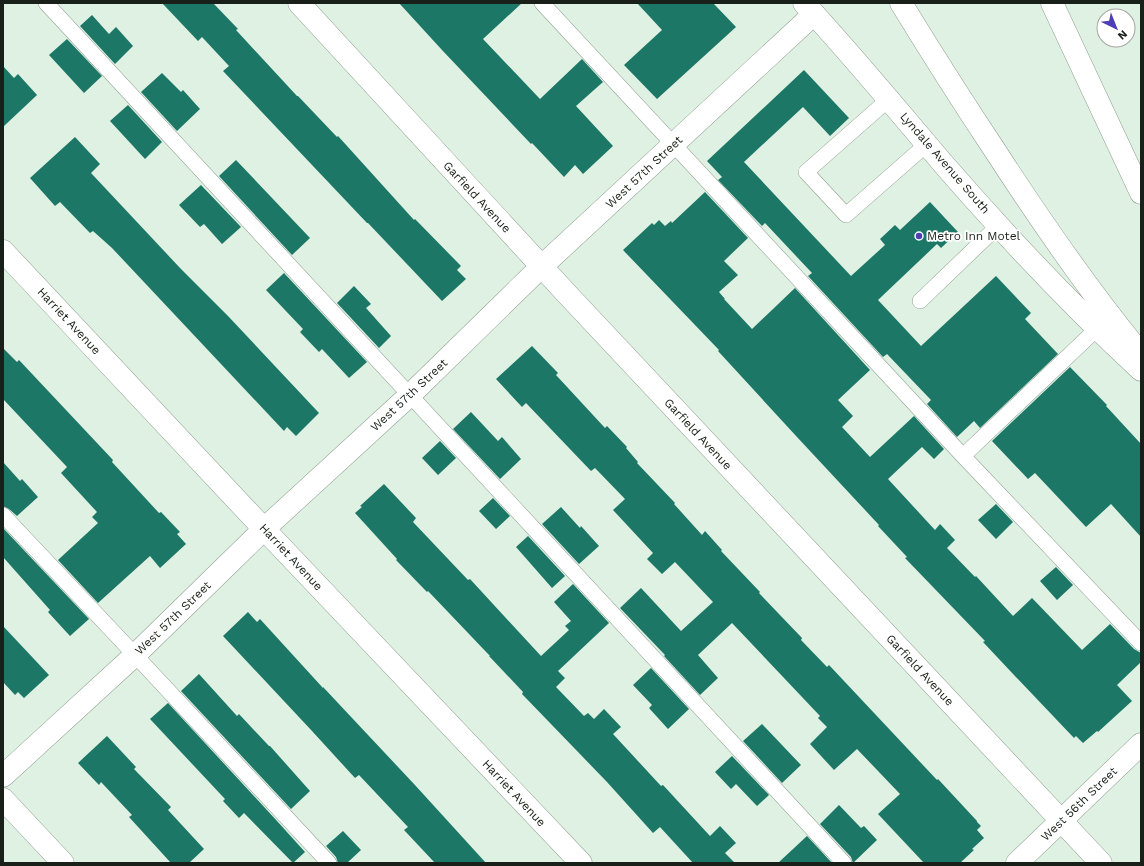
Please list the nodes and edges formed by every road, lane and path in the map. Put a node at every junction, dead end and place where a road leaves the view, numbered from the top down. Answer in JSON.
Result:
{"nodes":[{"id":1,"x":46,"y":3,"type":"edge"},
{"id":2,"x":299,"y":3,"type":"edge"},
{"id":3,"x":542,"y":3,"type":"edge"},
{"id":4,"x":901,"y":3,"type":"edge"},
{"id":5,"x":1052,"y":3,"type":"edge"},
{"id":6,"x":809,"y":8,"type":"edge"},
{"id":7,"x":888,"y":99,"type":"junction"},
{"id":8,"x":927,"y":144,"type":"junction"},
{"id":9,"x":673,"y":145,"type":"junction"},
{"id":10,"x":1141,"y":193,"type":"edge"},
{"id":11,"x":999,"y":226,"type":"junction"},
{"id":12,"x":3,"y":251,"type":"edge"},
{"id":13,"x":542,"y":267,"type":"junction"},
{"id":14,"x":920,"y":301,"type":"dead end"},
{"id":15,"x":1104,"y":322,"type":"junction"},
{"id":16,"x":1141,"y":354,"type":"edge"},
{"id":17,"x":1141,"y":370,"type":"edge"},
{"id":18,"x":410,"y":395,"type":"junction"},
{"id":19,"x":964,"y":456,"type":"junction"},
{"id":20,"x":3,"y":515,"type":"edge"},
{"id":21,"x":264,"y":529,"type":"junction"},
{"id":22,"x":1141,"y":643,"type":"edge"},
{"id":23,"x":135,"y":654,"type":"junction"},
{"id":24,"x":1141,"y":744,"type":"edge"},
{"id":25,"x":3,"y":776,"type":"edge"},
{"id":26,"x":3,"y":800,"type":"edge"},
{"id":27,"x":1061,"y":820,"type":"junction"},
{"id":28,"x":63,"y":863,"type":"edge"},
{"id":29,"x":329,"y":863,"type":"edge"},
{"id":30,"x":581,"y":863,"type":"edge"},
{"id":31,"x":844,"y":863,"type":"edge"},
{"id":32,"x":1017,"y":863,"type":"edge"},
{"id":33,"x":1101,"y":863,"type":"edge"}],
"edges":[{"from":1,"to":18,"type":"lane"},
{"from":2,"to":13,"type":"street","name":"Garfield Avenue"},
{"from":3,"to":9,"type":"lane"},
{"from":4,"to":15,"type":"street"},
{"from":5,"to":10,"type":"street"},
{"from":6,"to":7,"type":"street","name":"Lyndale Avenue South"},
{"from":6,"to":9,"type":"street","name":"West 57th Street"},
{"from":7,"to":8,"type":"street","name":"Lyndale Avenue South"},
{"from":7,"to":8,"type":"lane"},
{"from":8,"to":11,"type":"street","name":"Lyndale Avenue South"},
{"from":9,"to":13,"type":"street","name":"West 57th Street"},
{"from":9,"to":19,"type":"lane"},
{"from":11,"to":14,"type":"lane"},
{"from":11,"to":15,"type":"street","name":"Lyndale Avenue South"},
{"from":12,"to":21,"type":"street","name":"Harriet Avenue"},
{"from":13,"to":18,"type":"street","name":"West 57th Street"},
{"from":13,"to":27,"type":"street","name":"Garfield Avenue"},
{"from":15,"to":16,"type":"street"},
{"from":15,"to":17,"type":"street","name":"Lyndale Avenue South"},
{"from":15,"to":19,"type":"lane"},
{"from":18,"to":21,"type":"street","name":"West 57th Street"},
{"from":18,"to":31,"type":"lane"},
{"from":19,"to":22,"type":"lane"},
{"from":20,"to":23,"type":"lane"},
{"from":21,"to":23,"type":"street","name":"West 57th Street"},
{"from":21,"to":30,"type":"street","name":"Harriet Avenue"},
{"from":23,"to":25,"type":"street","name":"West 57th Street"},
{"from":23,"to":29,"type":"lane"},
{"from":24,"to":27,"type":"street","name":"West 56th Street"},
{"from":26,"to":28,"type":"street"},
{"from":27,"to":32,"type":"street","name":"West 56th Street"},
{"from":27,"to":33,"type":"street","name":"Garfield Avenue"}]}
